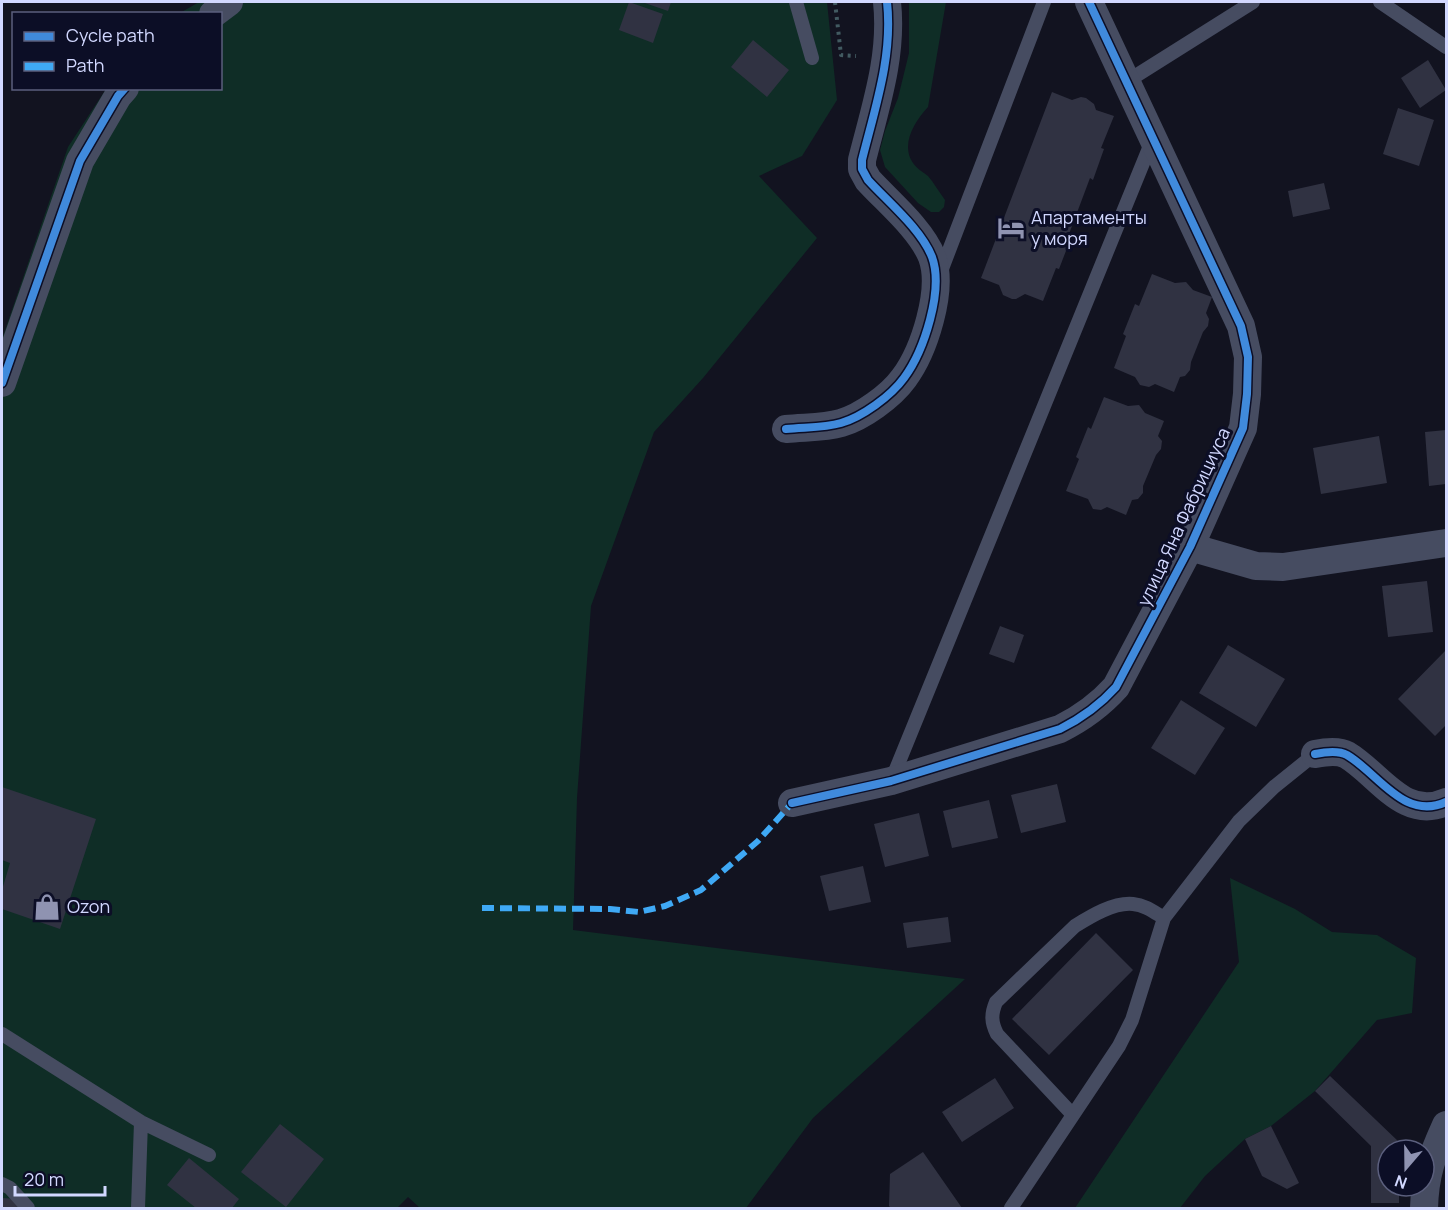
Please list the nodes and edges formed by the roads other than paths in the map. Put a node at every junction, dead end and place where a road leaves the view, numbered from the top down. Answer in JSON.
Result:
{"nodes":[{"id":1,"x":230,"y":2,"type":"edge"},
{"id":2,"x":796,"y":2,"type":"edge"},
{"id":3,"x":887,"y":2,"type":"edge"},
{"id":4,"x":1044,"y":2,"type":"edge"},
{"id":5,"x":1089,"y":2,"type":"edge"},
{"id":6,"x":1253,"y":2,"type":"edge"},
{"id":7,"x":1380,"y":2,"type":"edge"},
{"id":8,"x":216,"y":12,"type":"edge"},
{"id":9,"x":1446,"y":47,"type":"edge"},
{"id":10,"x":812,"y":58,"type":"dead end"},
{"id":11,"x":1126,"y":82,"type":"junction"},
{"id":12,"x":123,"y":90,"type":"edge"},
{"id":13,"x":1153,"y":138,"type":"junction"},
{"id":14,"x":936,"y":284,"type":"junction"},
{"id":15,"x":2,"y":383,"type":"edge"},
{"id":16,"x":786,"y":429,"type":"dead end"},
{"id":17,"x":1446,"y":543,"type":"edge"},
{"id":18,"x":1190,"y":547,"type":"junction"},
{"id":19,"x":1315,"y":754,"type":"joint"},
{"id":20,"x":891,"y":781,"type":"junction"},
{"id":21,"x":1446,"y":802,"type":"edge"},
{"id":22,"x":792,"y":803,"type":"dead end"},
{"id":23,"x":1164,"y":918,"type":"junction"},
{"id":24,"x":2,"y":1034,"type":"edge"},
{"id":25,"x":1073,"y":1115,"type":"junction"},
{"id":26,"x":141,"y":1122,"type":"junction"},
{"id":27,"x":1446,"y":1125,"type":"edge"},
{"id":28,"x":209,"y":1155,"type":"dead end"},
{"id":29,"x":2,"y":1184,"type":"edge"},
{"id":30,"x":28,"y":1209,"type":"edge"},
{"id":31,"x":138,"y":1209,"type":"edge"},
{"id":32,"x":1011,"y":1209,"type":"edge"},
{"id":33,"x":1424,"y":1209,"type":"edge"}],
"edges":[{"from":1,"to":8,"type":"street"},
{"from":2,"to":10,"type":"lane"},
{"from":3,"to":14,"type":"street"},
{"from":4,"to":14,"type":"lane"},
{"from":5,"to":11,"type":"street","name":"улица Яна Фабрициуса"},
{"from":6,"to":11,"type":"lane"},
{"from":7,"to":9,"type":"lane"},
{"from":11,"to":13,"type":"street","name":"улица Яна Фабрициуса"},
{"from":12,"to":15,"type":"street"},
{"from":13,"to":18,"type":"street","name":"улица Яна Фабрициуса"},
{"from":13,"to":20,"type":"lane"},
{"from":14,"to":16,"type":"street"},
{"from":17,"to":18,"type":"street","name":"улица Яна Фабрициуса"},
{"from":18,"to":20,"type":"street","name":"улица Яна Фабрициуса"},
{"from":19,"to":21,"type":"street"},
{"from":19,"to":23,"type":"lane"},
{"from":20,"to":22,"type":"street","name":"улица Яна Фабрициуса"},
{"from":23,"to":25,"type":"lane"},
{"from":23,"to":25,"type":"lane"},
{"from":24,"to":26,"type":"lane"},
{"from":25,"to":32,"type":"lane"},
{"from":26,"to":28,"type":"lane"},
{"from":26,"to":31,"type":"lane"},
{"from":27,"to":33,"type":"street"},
{"from":29,"to":30,"type":"lane"}]}
